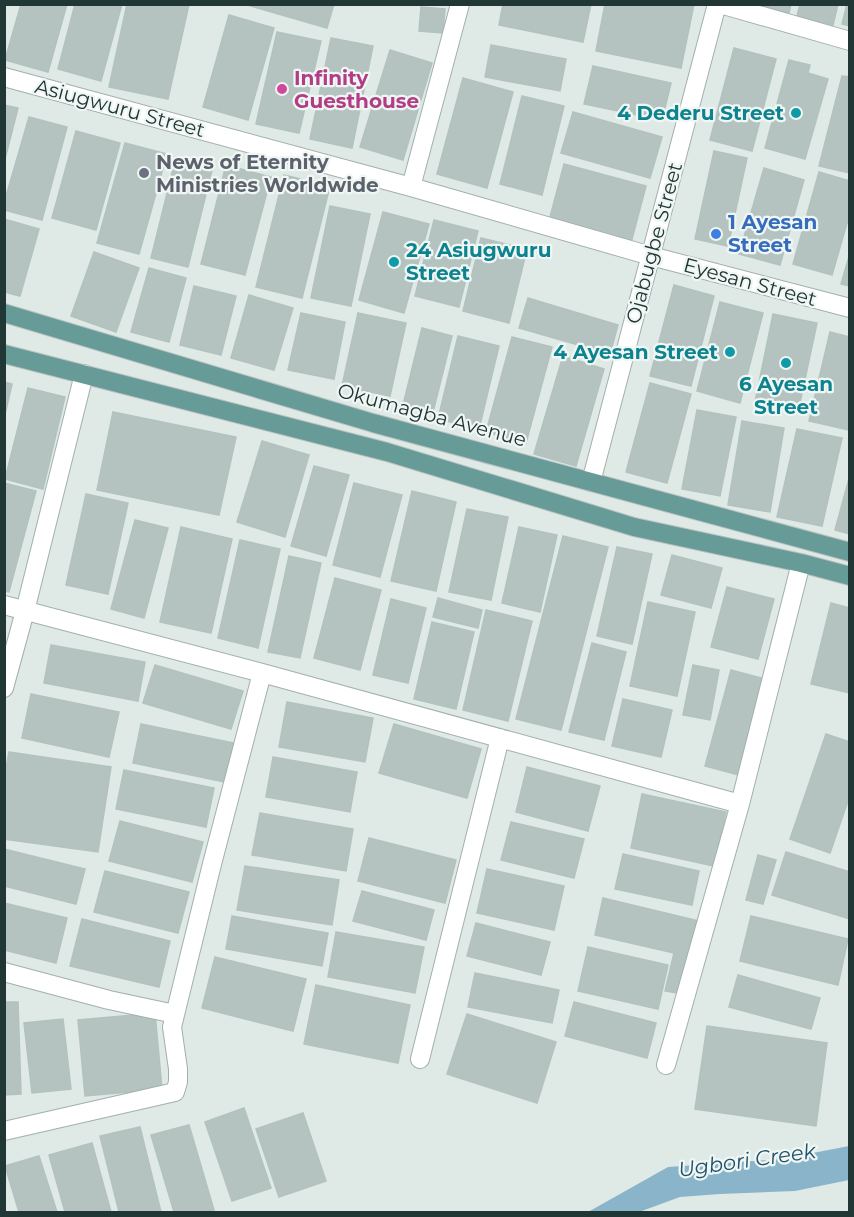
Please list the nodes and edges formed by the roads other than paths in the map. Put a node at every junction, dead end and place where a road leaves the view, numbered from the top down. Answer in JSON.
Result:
{"nodes":[{"id":1,"x":460,"y":4,"type":"edge"},
{"id":2,"x":718,"y":4,"type":"edge"},
{"id":3,"x":849,"y":41,"type":"edge"},
{"id":4,"x":4,"y":77,"type":"edge"},
{"id":5,"x":411,"y":187,"type":"junction"},
{"id":6,"x":651,"y":256,"type":"junction"},
{"id":7,"x":849,"y":308,"type":"edge"},
{"id":8,"x":4,"y":313,"type":"edge"},
{"id":9,"x":4,"y":354,"type":"edge"},
{"id":10,"x":84,"y":374,"type":"junction"},
{"id":11,"x":591,"y":482,"type":"junction"},
{"id":12,"x":849,"y":552,"type":"edge"},
{"id":13,"x":801,"y":563,"type":"junction"},
{"id":14,"x":849,"y":576,"type":"edge"},
{"id":15,"x":4,"y":605,"type":"edge"},
{"id":16,"x":25,"y":611,"type":"junction"},
{"id":17,"x":262,"y":673,"type":"junction"},
{"id":18,"x":4,"y":688,"type":"edge"},
{"id":19,"x":500,"y":738,"type":"junction"},
{"id":20,"x":740,"y":804,"type":"junction"},
{"id":21,"x":4,"y":972,"type":"edge"},
{"id":22,"x":175,"y":1014,"type":"junction"},
{"id":23,"x":420,"y":1059,"type":"dead end"},
{"id":24,"x":666,"y":1065,"type":"dead end"},
{"id":25,"x":4,"y":1131,"type":"edge"}],
"edges":[{"from":1,"to":5,"type":"street"},
{"from":2,"to":3,"type":"street"},
{"from":2,"to":6,"type":"street","name":"Ojabugbe Street"},
{"from":4,"to":5,"type":"street","name":"Asiugwuru Street"},
{"from":5,"to":6,"type":"street","name":"Asiugwuru Street"},
{"from":6,"to":7,"type":"street","name":"Eyesan Street"},
{"from":6,"to":11,"type":"street","name":"Ojabugbe Street"},
{"from":8,"to":11,"type":"main road","name":"Okumagba Avenue"},
{"from":9,"to":10,"type":"main road"},
{"from":10,"to":13,"type":"main road"},
{"from":10,"to":16,"type":"street"},
{"from":11,"to":12,"type":"main road","name":"Okumagba Avenue"},
{"from":13,"to":14,"type":"main road"},
{"from":13,"to":20,"type":"street"},
{"from":15,"to":16,"type":"street"},
{"from":16,"to":17,"type":"street"},
{"from":16,"to":18,"type":"street"},
{"from":17,"to":19,"type":"street"},
{"from":17,"to":22,"type":"street"},
{"from":19,"to":20,"type":"street"},
{"from":19,"to":23,"type":"street"},
{"from":20,"to":24,"type":"street"},
{"from":21,"to":22,"type":"street"},
{"from":22,"to":25,"type":"street"}]}
